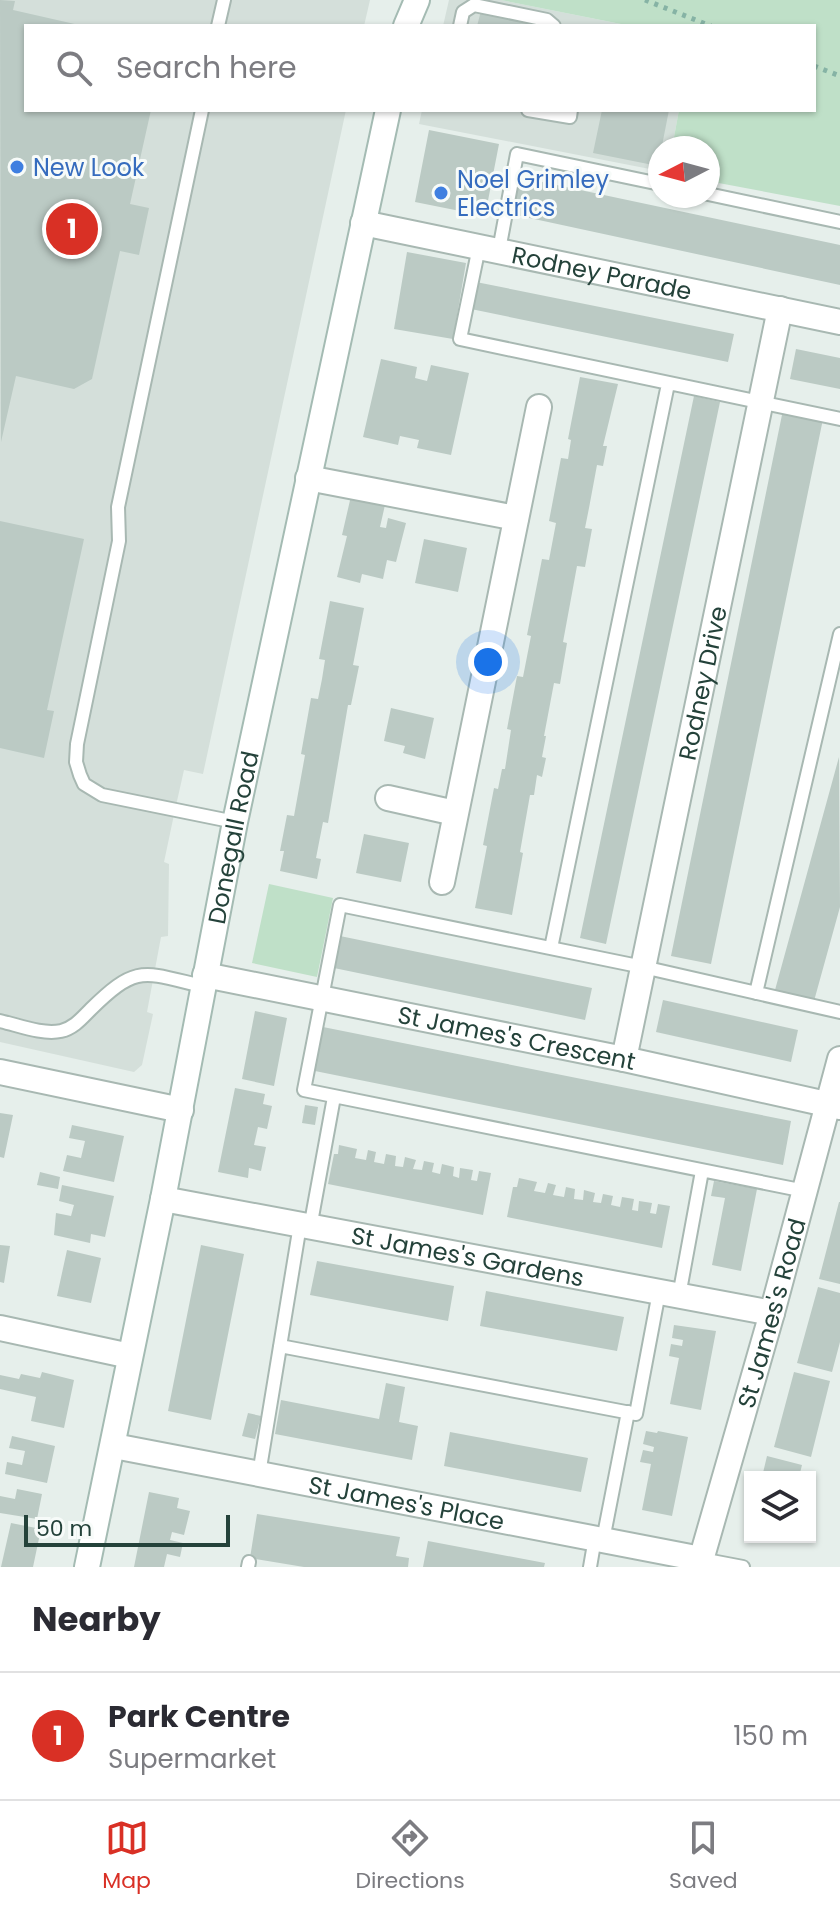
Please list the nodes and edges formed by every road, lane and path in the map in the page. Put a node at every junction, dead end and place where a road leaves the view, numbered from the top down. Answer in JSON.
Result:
{"nodes":[{"id":1,"x":224,"y":0,"type":"edge"},
{"id":2,"x":400,"y":0,"type":"edge"},
{"id":3,"x":417,"y":0,"type":"edge"},
{"id":4,"x":645,"y":0,"type":"edge"},
{"id":5,"x":218,"y":24,"type":"edge"},
{"id":6,"x":404,"y":24,"type":"edge"},
{"id":7,"x":405,"y":24,"type":"edge"},
{"id":8,"x":460,"y":24,"type":"edge"},
{"id":9,"x":552,"y":24,"type":"edge"},
{"id":10,"x":706,"y":24,"type":"edge"},
{"id":11,"x":816,"y":67,"type":"edge"},
{"id":12,"x":840,"y":76,"type":"edge"},
{"id":13,"x":202,"y":112,"type":"edge"},
{"id":14,"x":388,"y":112,"type":"edge"},
{"id":15,"x":549,"y":112,"type":"edge"},
{"id":16,"x":571,"y":112,"type":"edge"},
{"id":17,"x":648,"y":181,"type":"edge"},
{"id":18,"x":720,"y":197,"type":"edge"},
{"id":19,"x":840,"y":222,"type":"edge"},
{"id":20,"x":363,"y":223,"type":"junction"},
{"id":21,"x":489,"y":249,"type":"junction"},
{"id":22,"x":780,"y":309,"type":"junction"},
{"id":23,"x":840,"y":322,"type":"edge"},
{"id":24,"x":668,"y":384,"type":"junction"},
{"id":25,"x":759,"y":403,"type":"junction"},
{"id":26,"x":539,"y":407,"type":"dead end"},
{"id":27,"x":840,"y":419,"type":"edge"},
{"id":28,"x":308,"y":478,"type":"junction"},
{"id":29,"x":516,"y":518,"type":"junction"},
{"id":30,"x":840,"y":634,"type":"edge"},
{"id":31,"x":388,"y":798,"type":"dead end"},
{"id":32,"x":455,"y":813,"type":"junction"},
{"id":33,"x":235,"y":822,"type":"junction"},
{"id":34,"x":442,"y":882,"type":"dead end"},
{"id":35,"x":551,"y":948,"type":"junction"},
{"id":36,"x":643,"y":967,"type":"junction"},
{"id":37,"x":204,"y":980,"type":"junction"},
{"id":38,"x":756,"y":993,"type":"junction"},
{"id":39,"x":321,"y":1000,"type":"junction"},
{"id":40,"x":840,"y":1012,"type":"edge"},
{"id":41,"x":0,"y":1021,"type":"edge"},
{"id":42,"x":624,"y":1059,"type":"junction"},
{"id":43,"x":840,"y":1059,"type":"edge"},
{"id":44,"x":0,"y":1072,"type":"edge"},
{"id":45,"x":334,"y":1097,"type":"junction"},
{"id":46,"x":833,"y":1106,"type":"edge"},
{"id":47,"x":181,"y":1110,"type":"junction"},
{"id":48,"x":702,"y":1171,"type":"junction"},
{"id":49,"x":805,"y":1191,"type":"junction"},
{"id":50,"x":163,"y":1199,"type":"junction"},
{"id":51,"x":305,"y":1226,"type":"junction"},
{"id":52,"x":669,"y":1294,"type":"junction"},
{"id":53,"x":772,"y":1313,"type":"junction"},
{"id":54,"x":0,"y":1328,"type":"edge"},
{"id":55,"x":280,"y":1346,"type":"junction"},
{"id":56,"x":130,"y":1356,"type":"junction"},
{"id":57,"x":628,"y":1412,"type":"junction"},
{"id":58,"x":114,"y":1446,"type":"junction"},
{"id":59,"x":259,"y":1474,"type":"junction"},
{"id":60,"x":599,"y":1539,"type":"junction"},
{"id":61,"x":700,"y":1563,"type":"edge"},
{"id":62,"x":87,"y":1567,"type":"edge"},
{"id":63,"x":590,"y":1567,"type":"edge"},
{"id":64,"x":743,"y":1567,"type":"edge"}],
"edges":[{"from":1,"to":5,"type":"lane"},
{"from":2,"to":6,"type":"street"},
{"from":3,"to":7,"type":"street"},
{"from":4,"to":10,"type":"path"},
{"from":8,"to":9,"type":"lane"},
{"from":11,"to":12,"type":"path"},
{"from":13,"to":33,"type":"lane"},
{"from":14,"to":20,"type":"street","name":"Donegall Road"},
{"from":15,"to":16,"type":"lane"},
{"from":17,"to":21,"type":"lane"},
{"from":18,"to":19,"type":"lane"},
{"from":20,"to":21,"type":"street","name":"Rodney Parade"},
{"from":20,"to":28,"type":"street","name":"Donegall Road"},
{"from":21,"to":22,"type":"street","name":"Rodney Parade"},
{"from":21,"to":24,"type":"lane"},
{"from":22,"to":23,"type":"street","name":"Rodney Parade"},
{"from":22,"to":25,"type":"street","name":"Rodney Drive"},
{"from":24,"to":25,"type":"lane"},
{"from":24,"to":35,"type":"lane"},
{"from":25,"to":27,"type":"lane"},
{"from":25,"to":36,"type":"street","name":"Rodney Drive"},
{"from":26,"to":29,"type":"street"},
{"from":28,"to":29,"type":"street"},
{"from":28,"to":33,"type":"street","name":"Donegall Road"},
{"from":29,"to":32,"type":"street"},
{"from":30,"to":38,"type":"lane"},
{"from":31,"to":32,"type":"street"},
{"from":32,"to":34,"type":"street"},
{"from":33,"to":37,"type":"street","name":"Donegall Road"},
{"from":35,"to":36,"type":"lane"},
{"from":35,"to":39,"type":"lane"},
{"from":36,"to":38,"type":"lane"},
{"from":36,"to":42,"type":"street","name":"Rodney Drive"},
{"from":37,"to":39,"type":"street","name":"St James's Crescent"},
{"from":37,"to":41,"type":"lane"},
{"from":37,"to":47,"type":"street","name":"Donegall Road"},
{"from":38,"to":40,"type":"lane"},
{"from":39,"to":42,"type":"street","name":"St James's Crescent"},
{"from":39,"to":45,"type":"lane"},
{"from":42,"to":46,"type":"street","name":"St James's Crescent"},
{"from":43,"to":46,"type":"street","name":"St James's Road"},
{"from":44,"to":47,"type":"street"},
{"from":45,"to":48,"type":"lane"},
{"from":45,"to":51,"type":"lane"},
{"from":46,"to":49,"type":"street","name":"St James's Road"},
{"from":47,"to":50,"type":"street","name":"Donegall Road"},
{"from":48,"to":49,"type":"lane"},
{"from":48,"to":52,"type":"lane"},
{"from":49,"to":53,"type":"street","name":"St James's Road"},
{"from":50,"to":51,"type":"street","name":"St James's Gardens"},
{"from":50,"to":56,"type":"street","name":"Donegall Road"},
{"from":51,"to":52,"type":"street","name":"St James's Gardens"},
{"from":51,"to":55,"type":"lane"},
{"from":52,"to":53,"type":"street","name":"St James's Gardens"},
{"from":52,"to":57,"type":"lane"},
{"from":53,"to":61,"type":"street","name":"St James's Road"},
{"from":54,"to":56,"type":"street"},
{"from":55,"to":57,"type":"lane"},
{"from":55,"to":59,"type":"lane"},
{"from":56,"to":58,"type":"street","name":"Donegall Road"},
{"from":57,"to":60,"type":"lane"},
{"from":58,"to":59,"type":"street","name":"St James's Place"},
{"from":58,"to":62,"type":"street","name":"Donegall Road"},
{"from":59,"to":60,"type":"street","name":"St James's Place"},
{"from":60,"to":61,"type":"street","name":"St James's Place"},
{"from":60,"to":63,"type":"lane"},
{"from":61,"to":64,"type":"lane"}]}
